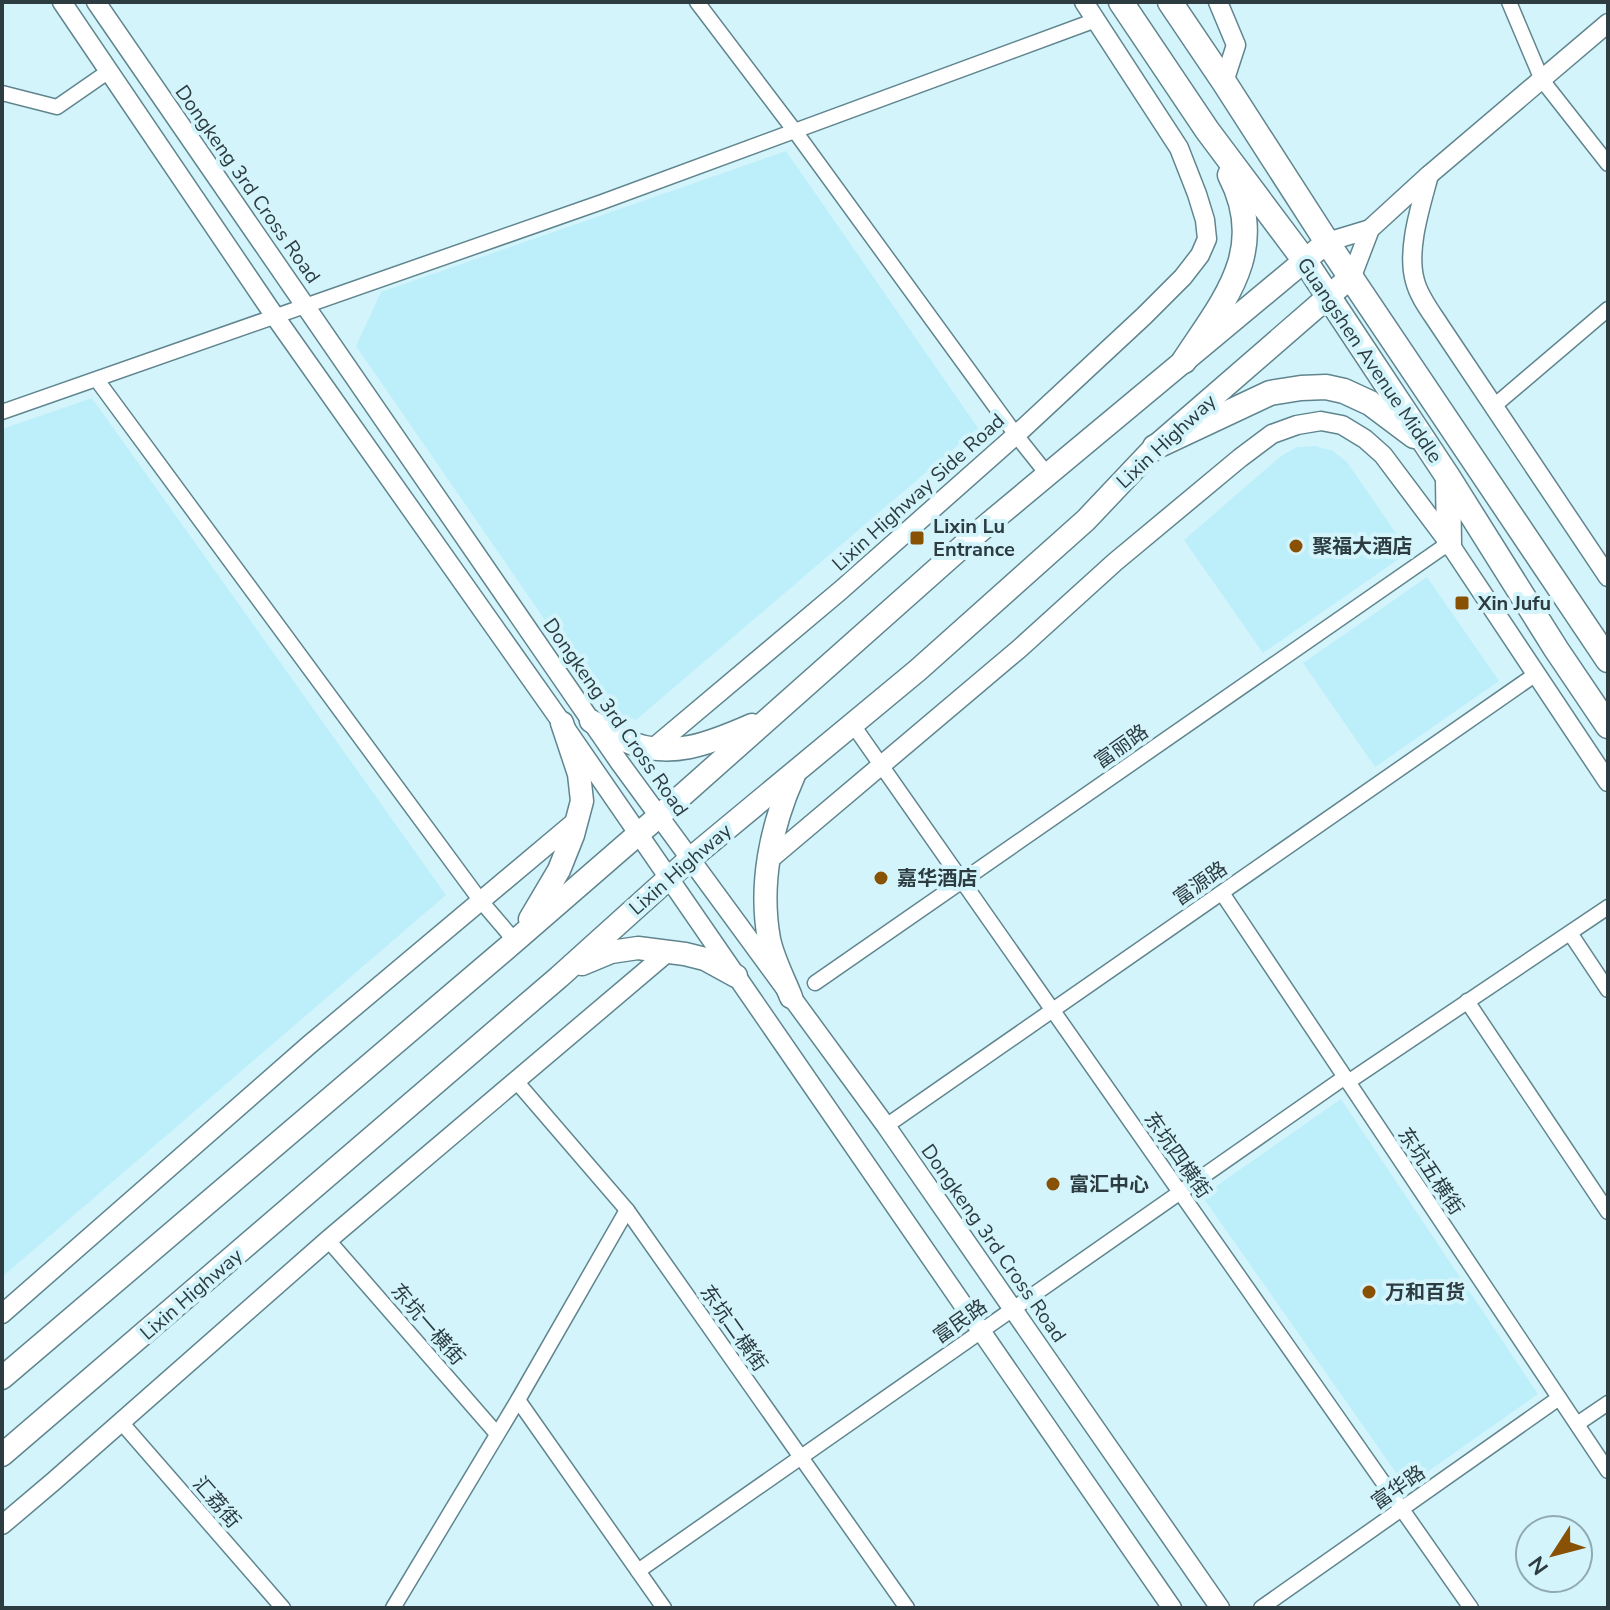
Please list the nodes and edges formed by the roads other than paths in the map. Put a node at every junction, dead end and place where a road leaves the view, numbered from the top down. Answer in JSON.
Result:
{"nodes":[{"id":1,"x":62,"y":2,"type":"edge"},
{"id":2,"x":96,"y":2,"type":"edge"},
{"id":3,"x":697,"y":2,"type":"edge"},
{"id":4,"x":1084,"y":2,"type":"edge"},
{"id":5,"x":1121,"y":2,"type":"edge"},
{"id":6,"x":1170,"y":2,"type":"edge"},
{"id":7,"x":1218,"y":2,"type":"edge"},
{"id":8,"x":1509,"y":2,"type":"edge"},
{"id":9,"x":1096,"y":20,"type":"junction"},
{"id":10,"x":1608,"y":23,"type":"edge"},
{"id":11,"x":109,"y":71,"type":"junction"},
{"id":12,"x":1542,"y":80,"type":"junction"},
{"id":13,"x":1224,"y":82,"type":"junction"},
{"id":14,"x":2,"y":93,"type":"edge"},
{"id":15,"x":794,"y":130,"type":"junction"},
{"id":16,"x":1207,"y":130,"type":"junction"},
{"id":17,"x":1608,"y":164,"type":"edge"},
{"id":18,"x":1429,"y":175,"type":"junction"},
{"id":19,"x":1370,"y":229,"type":"junction"},
{"id":20,"x":1327,"y":242,"type":"junction"},
{"id":21,"x":1305,"y":261,"type":"junction"},
{"id":22,"x":1352,"y":276,"type":"junction"},
{"id":23,"x":1328,"y":296,"type":"junction"},
{"id":24,"x":306,"y":306,"type":"junction"},
{"id":25,"x":1603,"y":313,"type":"edge"},
{"id":26,"x":276,"y":318,"type":"junction"},
{"id":27,"x":1608,"y":330,"type":"edge"},
{"id":28,"x":1184,"y":361,"type":"junction"},
{"id":29,"x":97,"y":380,"type":"junction"},
{"id":30,"x":1494,"y":406,"type":"junction"},
{"id":31,"x":2,"y":412,"type":"edge"},
{"id":32,"x":1016,"y":435,"type":"junction"},
{"id":33,"x":1155,"y":447,"type":"junction"},
{"id":34,"x":1429,"y":448,"type":"junction"},
{"id":35,"x":1047,"y":474,"type":"junction"},
{"id":36,"x":1448,"y":477,"type":"junction"},
{"id":37,"x":1449,"y":543,"type":"junction"},
{"id":38,"x":1602,"y":556,"type":"edge"},
{"id":39,"x":1608,"y":577,"type":"edge"},
{"id":40,"x":1608,"y":660,"type":"edge"},
{"id":41,"x":1536,"y":674,"type":"junction"},
{"id":42,"x":768,"y":719,"type":"junction"},
{"id":43,"x":591,"y":721,"type":"junction"},
{"id":44,"x":562,"y":723,"type":"junction"},
{"id":45,"x":853,"y":725,"type":"junction"},
{"id":46,"x":1608,"y":726,"type":"edge"},
{"id":47,"x":652,"y":749,"type":"junction"},
{"id":48,"x":880,"y":765,"type":"junction"},
{"id":49,"x":795,"y":773,"type":"junction"},
{"id":50,"x":1608,"y":782,"type":"edge"},
{"id":51,"x":659,"y":816,"type":"junction"},
{"id":52,"x":577,"y":820,"type":"junction"},
{"id":53,"x":639,"y":833,"type":"junction"},
{"id":54,"x":690,"y":859,"type":"junction"},
{"id":55,"x":769,"y":860,"type":"junction"},
{"id":56,"x":668,"y":878,"type":"junction"},
{"id":57,"x":962,"y":881,"type":"junction"},
{"id":58,"x":1222,"y":893,"type":"junction"},
{"id":59,"x":480,"y":900,"type":"junction"},
{"id":60,"x":1608,"y":907,"type":"edge"},
{"id":61,"x":1570,"y":933,"type":"junction"},
{"id":62,"x":515,"y":941,"type":"junction"},
{"id":63,"x":668,"y":952,"type":"junction"},
{"id":64,"x":566,"y":971,"type":"junction"},
{"id":65,"x":736,"y":976,"type":"junction"},
{"id":66,"x":815,"y":983,"type":"dead end"},
{"id":67,"x":1608,"y":990,"type":"edge"},
{"id":68,"x":791,"y":997,"type":"junction"},
{"id":69,"x":1467,"y":1001,"type":"junction"},
{"id":70,"x":1052,"y":1010,"type":"junction"},
{"id":71,"x":1346,"y":1079,"type":"junction"},
{"id":72,"x":516,"y":1081,"type":"junction"},
{"id":73,"x":886,"y":1126,"type":"junction"},
{"id":74,"x":1180,"y":1192,"type":"junction"},
{"id":75,"x":627,"y":1210,"type":"junction"},
{"id":76,"x":1608,"y":1212,"type":"edge"},
{"id":77,"x":328,"y":1240,"type":"junction"},
{"id":78,"x":1013,"y":1309,"type":"junction"},
{"id":79,"x":2,"y":1314,"type":"edge"},
{"id":80,"x":981,"y":1331,"type":"junction"},
{"id":81,"x":2,"y":1378,"type":"edge"},
{"id":82,"x":1559,"y":1398,"type":"junction"},
{"id":83,"x":518,"y":1400,"type":"junction"},
{"id":84,"x":1608,"y":1403,"type":"edge"},
{"id":85,"x":121,"y":1422,"type":"junction"},
{"id":86,"x":1577,"y":1424,"type":"junction"},
{"id":87,"x":497,"y":1434,"type":"junction"},
{"id":88,"x":2,"y":1455,"type":"edge"},
{"id":89,"x":801,"y":1457,"type":"junction"},
{"id":90,"x":1608,"y":1471,"type":"edge"},
{"id":91,"x":1402,"y":1509,"type":"junction"},
{"id":92,"x":2,"y":1525,"type":"edge"},
{"id":93,"x":638,"y":1571,"type":"junction"},
{"id":94,"x":396,"y":1606,"type":"edge"},
{"id":95,"x":283,"y":1608,"type":"edge"},
{"id":96,"x":664,"y":1608,"type":"edge"},
{"id":97,"x":907,"y":1608,"type":"edge"},
{"id":98,"x":1172,"y":1608,"type":"edge"},
{"id":99,"x":1220,"y":1608,"type":"edge"},
{"id":100,"x":1261,"y":1608,"type":"edge"},
{"id":101,"x":1471,"y":1608,"type":"edge"}],
"edges":[{"from":1,"to":11,"type":"street"},
{"from":2,"to":24,"type":"street","name":"Dongkeng 3rd Cross Road"},
{"from":3,"to":15,"type":"street"},
{"from":4,"to":9,"type":"street"},
{"from":5,"to":16,"type":"highway","name":"Guangshen Avenue Middle"},
{"from":6,"to":13,"type":"highway","name":"Guangshen Avenue Middle"},
{"from":7,"to":13,"type":"street"},
{"from":8,"to":12,"type":"street"},
{"from":9,"to":15,"type":"street"},
{"from":9,"to":32,"type":"street","name":"Lixin Highway Side Road"},
{"from":10,"to":12,"type":"street"},
{"from":11,"to":14,"type":"street"},
{"from":11,"to":26,"type":"street"},
{"from":12,"to":17,"type":"street"},
{"from":12,"to":18,"type":"street"},
{"from":13,"to":20,"type":"highway","name":"Guangshen Avenue Middle"},
{"from":15,"to":24,"type":"street"},
{"from":15,"to":32,"type":"street"},
{"from":16,"to":21,"type":"highway","name":"Guangshen Avenue Middle"},
{"from":16,"to":28,"type":"highway"},
{"from":18,"to":19,"type":"street"},
{"from":18,"to":30,"type":"street"},
{"from":19,"to":20,"type":"street"},
{"from":19,"to":22,"type":"street"},
{"from":20,"to":21,"type":"main road"},
{"from":20,"to":22,"type":"highway","name":"Guangshen Avenue Middle"},
{"from":21,"to":23,"type":"highway","name":"Guangshen Avenue Middle"},
{"from":21,"to":28,"type":"main road"},
{"from":22,"to":23,"type":"main road","name":"Lixin Highway"},
{"from":22,"to":40,"type":"highway","name":"Guangshen Avenue Middle"},
{"from":23,"to":33,"type":"main road","name":"Lixin Highway"},
{"from":23,"to":34,"type":"highway","name":"Guangshen Avenue Middle"},
{"from":24,"to":26,"type":"street"},
{"from":24,"to":43,"type":"street","name":"Dongkeng 3rd Cross Road"},
{"from":25,"to":27,"type":"street"},
{"from":25,"to":30,"type":"street"},
{"from":26,"to":29,"type":"street"},
{"from":26,"to":44,"type":"street"},
{"from":28,"to":35,"type":"main road"},
{"from":29,"to":31,"type":"street"},
{"from":29,"to":59,"type":"street"},
{"from":30,"to":38,"type":"street"},
{"from":32,"to":35,"type":"street"},
{"from":32,"to":47,"type":"street","name":"Lixin Highway Side Road"},
{"from":33,"to":34,"type":"highway"},
{"from":33,"to":45,"type":"main road","name":"Lixin Highway"},
{"from":34,"to":36,"type":"highway","name":"Guangshen Avenue Middle"},
{"from":35,"to":42,"type":"main road"},
{"from":36,"to":37,"type":"highway"},
{"from":36,"to":46,"type":"highway","name":"Guangshen Avenue Middle"},
{"from":37,"to":41,"type":"street"},
{"from":37,"to":48,"type":"street"},
{"from":37,"to":57,"type":"street","name":"富丽路"},
{"from":38,"to":39,"type":"street"},
{"from":41,"to":50,"type":"street"},
{"from":41,"to":58,"type":"street","name":"富源路"},
{"from":42,"to":47,"type":"main road"},
{"from":42,"to":51,"type":"main road"},
{"from":43,"to":47,"type":"main road"},
{"from":43,"to":51,"type":"street","name":"Dongkeng 3rd Cross Road"},
{"from":44,"to":52,"type":"main road"},
{"from":44,"to":53,"type":"street"},
{"from":45,"to":48,"type":"street","name":"东坑四横街"},
{"from":45,"to":49,"type":"main road","name":"Lixin Highway"},
{"from":48,"to":55,"type":"street"},
{"from":48,"to":57,"type":"street","name":"东坑四横街"},
{"from":49,"to":54,"type":"main road","name":"Lixin Highway"},
{"from":49,"to":55,"type":"main road"},
{"from":51,"to":53,"type":"main road"},
{"from":51,"to":54,"type":"street","name":"Dongkeng 3rd Cross Road"},
{"from":52,"to":59,"type":"street"},
{"from":52,"to":62,"type":"main road"},
{"from":53,"to":56,"type":"street"},
{"from":53,"to":62,"type":"main road"},
{"from":54,"to":56,"type":"main road","name":"Lixin Highway"},
{"from":54,"to":68,"type":"street","name":"Dongkeng 3rd Cross Road"},
{"from":55,"to":68,"type":"main road"},
{"from":56,"to":64,"type":"main road","name":"Lixin Highway"},
{"from":56,"to":65,"type":"street"},
{"from":57,"to":66,"type":"street","name":"富丽路"},
{"from":57,"to":70,"type":"street","name":"东坑四横街"},
{"from":58,"to":70,"type":"street","name":"富源路"},
{"from":58,"to":71,"type":"street","name":"东坑五横街"},
{"from":59,"to":62,"type":"street"},
{"from":59,"to":79,"type":"street"},
{"from":60,"to":61,"type":"street","name":"富民路"},
{"from":61,"to":67,"type":"street"},
{"from":61,"to":69,"type":"street","name":"富民路"},
{"from":62,"to":81,"type":"main road"},
{"from":63,"to":64,"type":"main road"},
{"from":63,"to":65,"type":"main road"},
{"from":63,"to":72,"type":"street"},
{"from":64,"to":88,"type":"main road","name":"Lixin Highway"},
{"from":65,"to":80,"type":"street"},
{"from":68,"to":73,"type":"street","name":"Dongkeng 3rd Cross Road"},
{"from":69,"to":71,"type":"street","name":"富民路"},
{"from":69,"to":76,"type":"street"},
{"from":70,"to":73,"type":"street","name":"富源路"},
{"from":70,"to":74,"type":"street","name":"东坑四横街"},
{"from":71,"to":74,"type":"street","name":"富民路"},
{"from":71,"to":82,"type":"street","name":"东坑五横街"},
{"from":72,"to":75,"type":"street","name":"东坑二横街"},
{"from":72,"to":77,"type":"street"},
{"from":73,"to":78,"type":"street","name":"Dongkeng 3rd Cross Road"},
{"from":74,"to":78,"type":"street","name":"富民路"},
{"from":74,"to":91,"type":"street","name":"东坑四横街"},
{"from":75,"to":83,"type":"street"},
{"from":75,"to":89,"type":"street","name":"东坑二横街"},
{"from":77,"to":85,"type":"street"},
{"from":77,"to":87,"type":"street","name":"东坑一横街"},
{"from":78,"to":80,"type":"street","name":"富民路"},
{"from":78,"to":99,"type":"street","name":"Dongkeng 3rd Cross Road"},
{"from":80,"to":89,"type":"street","name":"富民路"},
{"from":80,"to":98,"type":"street"},
{"from":82,"to":86,"type":"street","name":"东坑五横街"},
{"from":82,"to":91,"type":"street","name":"富华路"},
{"from":83,"to":87,"type":"street"},
{"from":83,"to":93,"type":"street"},
{"from":84,"to":86,"type":"street"},
{"from":85,"to":92,"type":"street"},
{"from":85,"to":95,"type":"street","name":"汇荔街"},
{"from":86,"to":90,"type":"street","name":"东坑五横街"},
{"from":87,"to":94,"type":"street"},
{"from":89,"to":93,"type":"street","name":"富民路"},
{"from":89,"to":97,"type":"street","name":"东坑二横街"},
{"from":91,"to":100,"type":"street","name":"富华路"},
{"from":91,"to":101,"type":"street","name":"东坑四横街"},
{"from":93,"to":96,"type":"street"}]}
